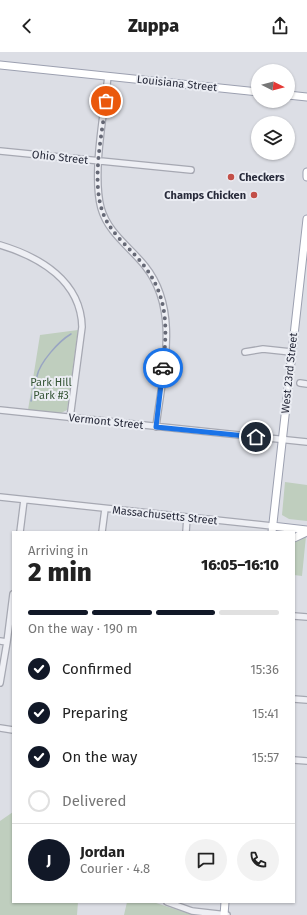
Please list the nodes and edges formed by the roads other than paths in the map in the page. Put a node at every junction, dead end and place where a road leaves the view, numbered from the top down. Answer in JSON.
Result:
{"nodes":[{"id":1,"x":0,"y":65,"type":"edge"},
{"id":2,"x":108,"y":76,"type":"junction"},
{"id":3,"x":251,"y":91,"type":"edge"},
{"id":4,"x":295,"y":96,"type":"edge"},
{"id":5,"x":307,"y":97,"type":"edge"},
{"id":6,"x":0,"y":151,"type":"edge"},
{"id":7,"x":99,"y":161,"type":"junction"},
{"id":8,"x":191,"y":170,"type":"dead end"},
{"id":9,"x":307,"y":172,"type":"edge"},
{"id":10,"x":307,"y":177,"type":"edge"},
{"id":11,"x":307,"y":219,"type":"edge"},
{"id":12,"x":0,"y":245,"type":"edge"},
{"id":13,"x":304,"y":273,"type":"edge"},
{"id":14,"x":246,"y":352,"type":"dead end"},
{"id":15,"x":291,"y":352,"type":"junction"},
{"id":16,"x":300,"y":383,"type":"dead end"},
{"id":17,"x":307,"y":384,"type":"edge"},
{"id":18,"x":0,"y":410,"type":"edge"},
{"id":19,"x":70,"y":418,"type":"junction"},
{"id":20,"x":156,"y":427,"type":"junction"},
{"id":21,"x":283,"y":440,"type":"junction"},
{"id":22,"x":307,"y":442,"type":"edge"},
{"id":23,"x":0,"y":497,"type":"edge"},
{"id":24,"x":24,"y":500,"type":"junction"},
{"id":25,"x":105,"y":509,"type":"junction"},
{"id":26,"x":187,"y":517,"type":"junction"},
{"id":27,"x":272,"y":529,"type":"edge"},
{"id":28,"x":20,"y":531,"type":"edge"},
{"id":29,"x":102,"y":531,"type":"edge"},
{"id":30,"x":186,"y":531,"type":"edge"},
{"id":31,"x":307,"y":531,"type":"edge"},
{"id":32,"x":295,"y":537,"type":"edge"},
{"id":33,"x":12,"y":604,"type":"edge"},
{"id":34,"x":295,"y":616,"type":"edge"},
{"id":35,"x":307,"y":618,"type":"edge"},
{"id":36,"x":0,"y":641,"type":"edge"},
{"id":37,"x":8,"y":642,"type":"junction"},
{"id":38,"x":0,"y":684,"type":"edge"},
{"id":39,"x":295,"y":699,"type":"edge"},
{"id":40,"x":307,"y":700,"type":"edge"},
{"id":41,"x":0,"y":728,"type":"edge"},
{"id":42,"x":12,"y":730,"type":"edge"},
{"id":43,"x":295,"y":760,"type":"edge"},
{"id":44,"x":307,"y":761,"type":"edge"},
{"id":45,"x":170,"y":903,"type":"edge"},
{"id":46,"x":225,"y":903,"type":"edge"},
{"id":47,"x":202,"y":914,"type":"edge"},
{"id":48,"x":224,"y":915,"type":"edge"},
{"id":49,"x":228,"y":915,"type":"edge"}],
"edges":[{"from":1,"to":2,"type":"main road","name":"Louisiana Street"},
{"from":2,"to":3,"type":"main road","name":"Louisiana Street"},
{"from":2,"to":7,"type":"street"},
{"from":4,"to":5,"type":"main road"},
{"from":6,"to":7,"type":"street","name":"Ohio Street"},
{"from":7,"to":8,"type":"street","name":"Ohio Street"},
{"from":7,"to":20,"type":"street"},
{"from":9,"to":10,"type":"main road"},
{"from":11,"to":13,"type":"main road","name":"West 23rd Street"},
{"from":12,"to":19,"type":"street"},
{"from":13,"to":15,"type":"main road","name":"West 23rd Street"},
{"from":14,"to":15,"type":"street"},
{"from":15,"to":21,"type":"main road","name":"West 23rd Street"},
{"from":16,"to":17,"type":"street"},
{"from":18,"to":19,"type":"street","name":"Vermont Street"},
{"from":19,"to":20,"type":"street","name":"Vermont Street"},
{"from":20,"to":21,"type":"street","name":"Vermont Street"},
{"from":21,"to":22,"type":"street","name":"Vermont Street"},
{"from":21,"to":27,"type":"main road","name":"West 23rd Street"},
{"from":23,"to":24,"type":"street","name":"Massachusetts Street"},
{"from":24,"to":25,"type":"street","name":"Massachusetts Street"},
{"from":24,"to":28,"type":"street"},
{"from":25,"to":26,"type":"street","name":"Massachusetts Street"},
{"from":25,"to":29,"type":"street"},
{"from":26,"to":27,"type":"street","name":"Massachusetts Street"},
{"from":26,"to":30,"type":"street"},
{"from":27,"to":31,"type":"main road","name":"Massachusetts Street"},
{"from":31,"to":32,"type":"main road"},
{"from":33,"to":37,"type":"street"},
{"from":34,"to":35,"type":"street"},
{"from":36,"to":37,"type":"street"},
{"from":37,"to":38,"type":"street"},
{"from":39,"to":40,"type":"street"},
{"from":41,"to":42,"type":"street"},
{"from":43,"to":44,"type":"street"},
{"from":45,"to":47,"type":"street"},
{"from":46,"to":48,"type":"main road"},
{"from":47,"to":48,"type":"street"},
{"from":48,"to":49,"type":"street"}]}
